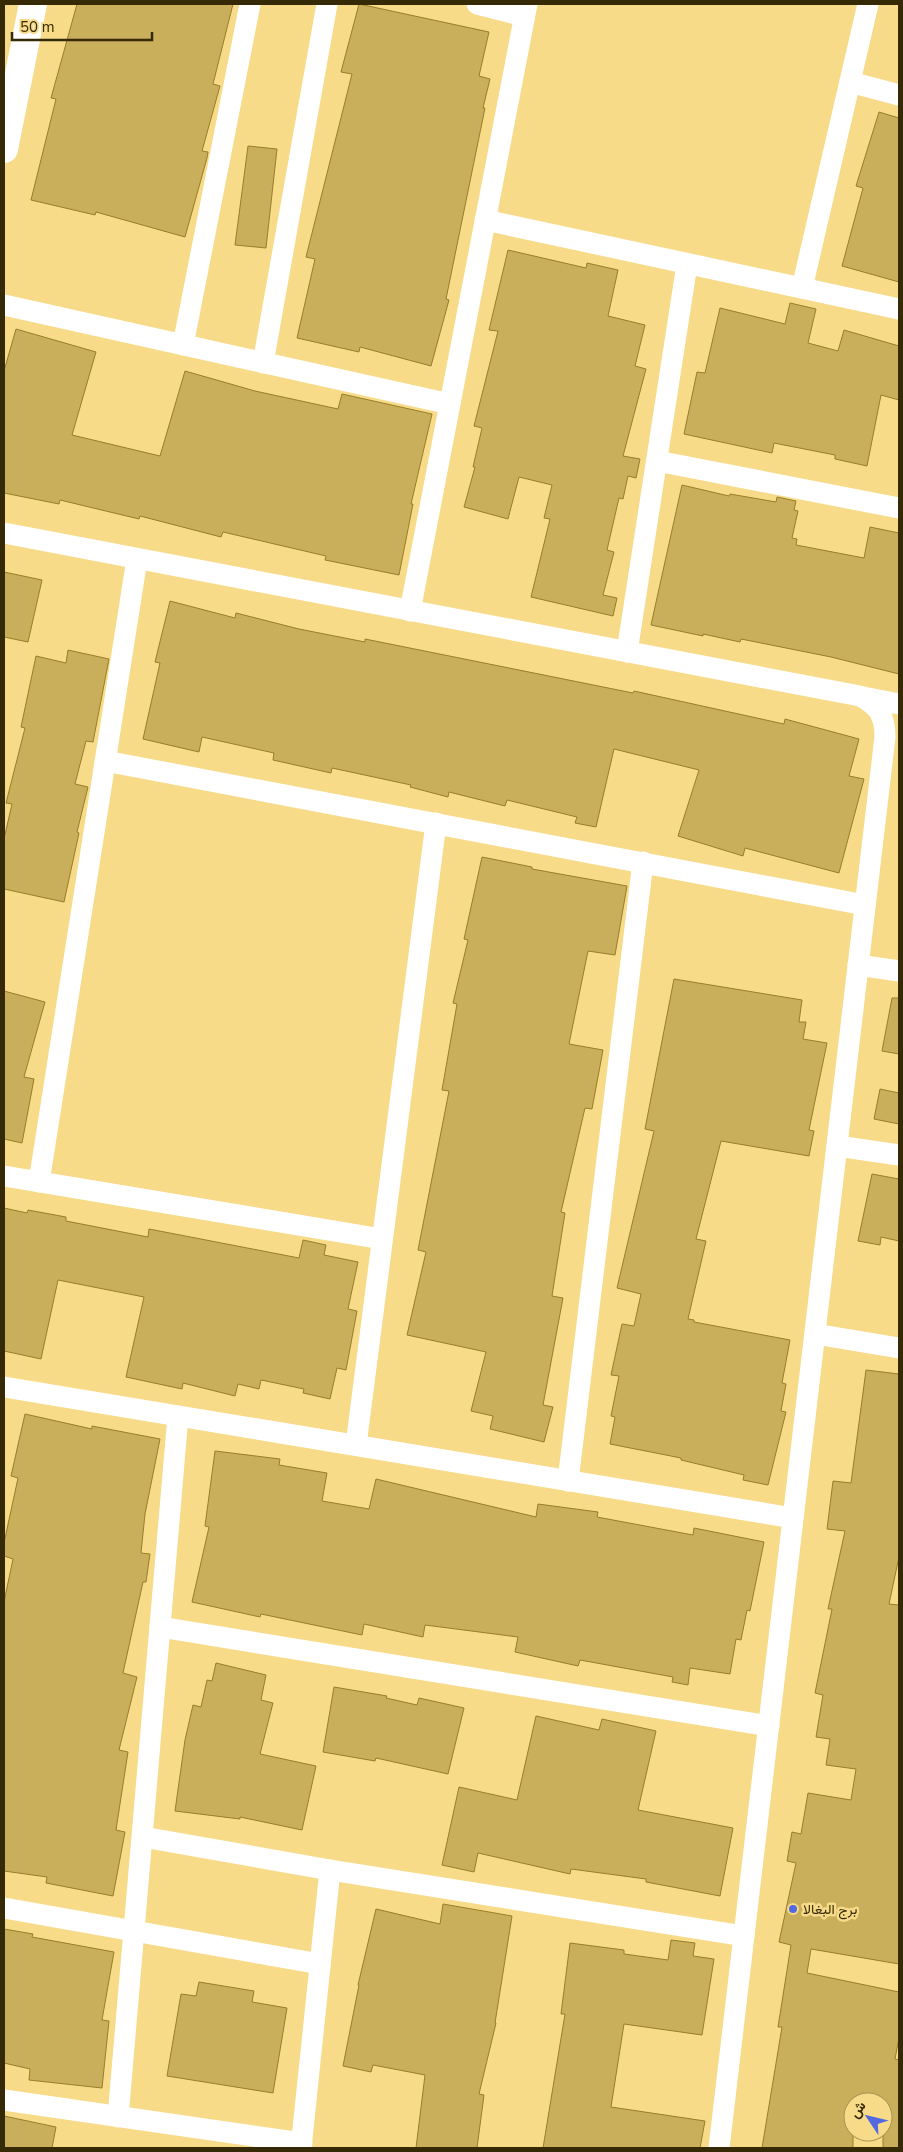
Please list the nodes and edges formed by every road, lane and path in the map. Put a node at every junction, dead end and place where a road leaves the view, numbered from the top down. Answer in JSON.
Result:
{"nodes":[{"id":1,"x":33,"y":4,"type":"edge"},
{"id":2,"x":250,"y":4,"type":"edge"},
{"id":3,"x":327,"y":4,"type":"edge"},
{"id":4,"x":477,"y":4,"type":"edge"},
{"id":5,"x":868,"y":4,"type":"edge"},
{"id":6,"x":525,"y":10,"type":"edge"},
{"id":7,"x":850,"y":82,"type":"junction"},
{"id":8,"x":899,"y":94,"type":"edge"},
{"id":9,"x":4,"y":149,"type":"edge"},
{"id":10,"x":485,"y":220,"type":"junction"},
{"id":11,"x":687,"y":264,"type":"junction"},
{"id":12,"x":802,"y":288,"type":"junction"},
{"id":13,"x":4,"y":305,"type":"edge"},
{"id":14,"x":899,"y":309,"type":"edge"},
{"id":15,"x":183,"y":345,"type":"junction"},
{"id":16,"x":263,"y":362,"type":"junction"},
{"id":17,"x":450,"y":404,"type":"junction"},
{"id":18,"x":657,"y":462,"type":"junction"},
{"id":19,"x":899,"y":508,"type":"edge"},
{"id":20,"x":4,"y":533,"type":"edge"},
{"id":21,"x":137,"y":559,"type":"junction"},
{"id":22,"x":410,"y":611,"type":"junction"},
{"id":23,"x":627,"y":652,"type":"junction"},
{"id":24,"x":860,"y":696,"type":"junction"},
{"id":25,"x":899,"y":704,"type":"edge"},
{"id":26,"x":105,"y":761,"type":"junction"},
{"id":27,"x":436,"y":823,"type":"junction"},
{"id":28,"x":643,"y":862,"type":"junction"},
{"id":29,"x":865,"y":905,"type":"junction"},
{"id":30,"x":858,"y":965,"type":"junction"},
{"id":31,"x":899,"y":971,"type":"edge"},
{"id":32,"x":837,"y":1146,"type":"junction"},
{"id":33,"x":899,"y":1155,"type":"edge"},
{"id":34,"x":4,"y":1176,"type":"edge"},
{"id":35,"x":39,"y":1182,"type":"junction"},
{"id":36,"x":382,"y":1239,"type":"junction"},
{"id":37,"x":815,"y":1334,"type":"junction"},
{"id":38,"x":899,"y":1348,"type":"edge"},
{"id":39,"x":4,"y":1387,"type":"edge"},
{"id":40,"x":178,"y":1416,"type":"junction"},
{"id":41,"x":356,"y":1445,"type":"junction"},
{"id":42,"x":568,"y":1481,"type":"junction"},
{"id":43,"x":793,"y":1518,"type":"junction"},
{"id":44,"x":160,"y":1627,"type":"junction"},
{"id":45,"x":769,"y":1726,"type":"junction"},
{"id":46,"x":143,"y":1837,"type":"junction"},
{"id":47,"x":330,"y":1870,"type":"junction"},
{"id":48,"x":4,"y":1908,"type":"edge"},
{"id":49,"x":135,"y":1931,"type":"junction"},
{"id":50,"x":744,"y":1936,"type":"junction"},
{"id":51,"x":320,"y":1964,"type":"junction"},
{"id":52,"x":4,"y":2100,"type":"edge"},
{"id":53,"x":118,"y":2117,"type":"junction"},
{"id":54,"x":302,"y":2146,"type":"edge"},
{"id":55,"x":720,"y":2148,"type":"edge"}],
"edges":[{"from":1,"to":9,"type":"main road"},
{"from":2,"to":15,"type":"street"},
{"from":3,"to":16,"type":"street"},
{"from":4,"to":6,"type":"street"},
{"from":5,"to":7,"type":"street"},
{"from":6,"to":10,"type":"street"},
{"from":7,"to":8,"type":"street"},
{"from":7,"to":12,"type":"street"},
{"from":10,"to":11,"type":"street"},
{"from":10,"to":17,"type":"street"},
{"from":11,"to":12,"type":"street"},
{"from":11,"to":18,"type":"street"},
{"from":12,"to":14,"type":"street"},
{"from":13,"to":15,"type":"street"},
{"from":15,"to":16,"type":"street"},
{"from":16,"to":17,"type":"street"},
{"from":17,"to":22,"type":"street"},
{"from":18,"to":19,"type":"street"},
{"from":18,"to":23,"type":"street"},
{"from":20,"to":21,"type":"street"},
{"from":21,"to":22,"type":"street"},
{"from":21,"to":26,"type":"street"},
{"from":22,"to":23,"type":"street"},
{"from":23,"to":24,"type":"street"},
{"from":24,"to":25,"type":"street"},
{"from":24,"to":29,"type":"street"},
{"from":26,"to":27,"type":"street"},
{"from":26,"to":35,"type":"street"},
{"from":27,"to":28,"type":"street"},
{"from":27,"to":36,"type":"street"},
{"from":28,"to":29,"type":"street"},
{"from":28,"to":42,"type":"street"},
{"from":29,"to":30,"type":"street"},
{"from":30,"to":31,"type":"street"},
{"from":30,"to":32,"type":"street"},
{"from":32,"to":33,"type":"street"},
{"from":32,"to":37,"type":"street"},
{"from":34,"to":35,"type":"street"},
{"from":35,"to":36,"type":"street"},
{"from":36,"to":41,"type":"street"},
{"from":37,"to":38,"type":"street"},
{"from":37,"to":43,"type":"street"},
{"from":39,"to":40,"type":"street"},
{"from":40,"to":41,"type":"street"},
{"from":40,"to":44,"type":"street"},
{"from":41,"to":42,"type":"street"},
{"from":42,"to":43,"type":"street"},
{"from":43,"to":45,"type":"street"},
{"from":44,"to":45,"type":"street"},
{"from":44,"to":46,"type":"street"},
{"from":45,"to":50,"type":"street"},
{"from":46,"to":47,"type":"street"},
{"from":46,"to":49,"type":"street"},
{"from":47,"to":50,"type":"street"},
{"from":47,"to":51,"type":"street"},
{"from":48,"to":49,"type":"street"},
{"from":49,"to":51,"type":"street"},
{"from":49,"to":53,"type":"street"},
{"from":50,"to":55,"type":"street"},
{"from":51,"to":54,"type":"street"},
{"from":52,"to":53,"type":"street"},
{"from":53,"to":54,"type":"street"}]}
